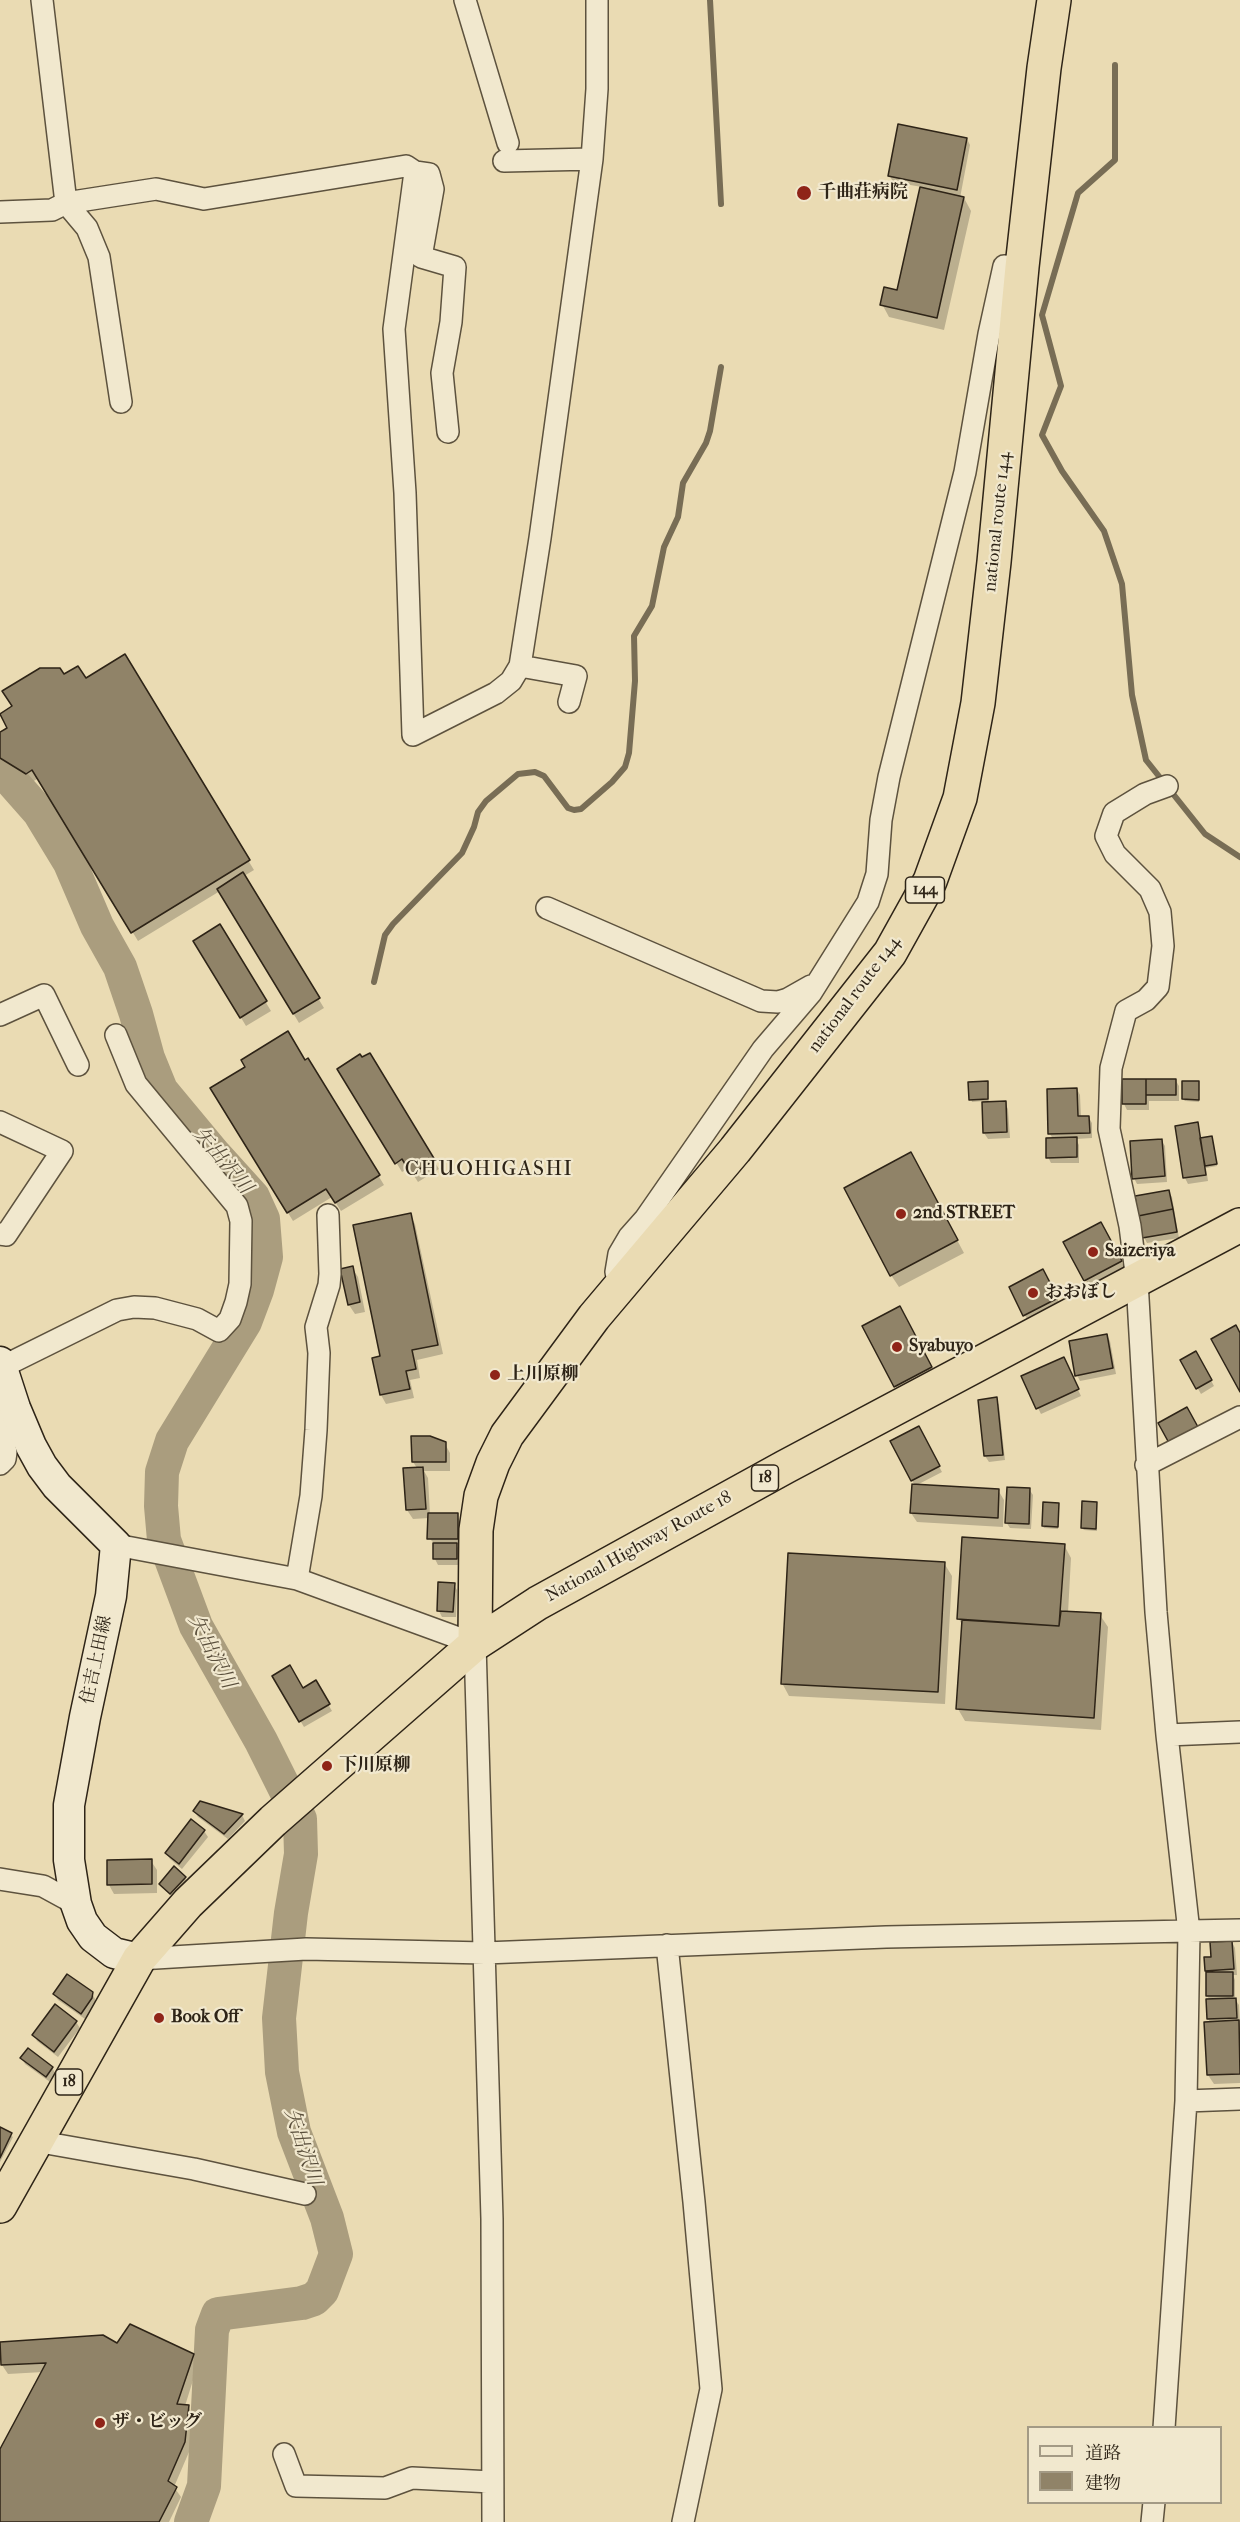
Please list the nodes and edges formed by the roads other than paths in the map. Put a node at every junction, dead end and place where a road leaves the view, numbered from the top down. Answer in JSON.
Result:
{"nodes":[{"id":1,"x":42,"y":0,"type":"edge"},
{"id":2,"x":465,"y":0,"type":"edge"},
{"id":3,"x":597,"y":0,"type":"edge"},
{"id":4,"x":1054,"y":0,"type":"edge"},
{"id":5,"x":592,"y":159,"type":"junction"},
{"id":6,"x":414,"y":172,"type":"junction"},
{"id":7,"x":66,"y":203,"type":"junction"},
{"id":8,"x":0,"y":212,"type":"edge"},
{"id":9,"x":1022,"y":267,"type":"junction"},
{"id":10,"x":121,"y":402,"type":"dead end"},
{"id":11,"x":448,"y":432,"type":"dead end"},
{"id":12,"x":520,"y":666,"type":"junction"},
{"id":13,"x":569,"y":702,"type":"dead end"},
{"id":14,"x":1167,"y":786,"type":"dead end"},
{"id":15,"x":547,"y":908,"type":"dead end"},
{"id":16,"x":819,"y":981,"type":"junction"},
{"id":17,"x":0,"y":1015,"type":"edge"},
{"id":18,"x":116,"y":1035,"type":"dead end"},
{"id":19,"x":78,"y":1065,"type":"dead end"},
{"id":20,"x":0,"y":1122,"type":"edge"},
{"id":21,"x":328,"y":1215,"type":"dead end"},
{"id":22,"x":1240,"y":1225,"type":"edge"},
{"id":23,"x":0,"y":1234,"type":"edge"},
{"id":24,"x":623,"y":1281,"type":"junction"},
{"id":25,"x":1137,"y":1281,"type":"junction"},
{"id":26,"x":3,"y":1372,"type":"edge"},
{"id":27,"x":1240,"y":1417,"type":"edge"},
{"id":28,"x":1,"y":1428,"type":"edge"},
{"id":29,"x":0,"y":1464,"type":"edge"},
{"id":30,"x":1146,"y":1465,"type":"junction"},
{"id":31,"x":116,"y":1545,"type":"junction"},
{"id":32,"x":297,"y":1579,"type":"junction"},
{"id":33,"x":475,"y":1644,"type":"junction"},
{"id":34,"x":1240,"y":1732,"type":"edge"},
{"id":35,"x":1167,"y":1735,"type":"junction"},
{"id":36,"x":0,"y":1879,"type":"edge"},
{"id":37,"x":76,"y":1904,"type":"junction"},
{"id":38,"x":1240,"y":1930,"type":"edge"},
{"id":39,"x":1189,"y":1932,"type":"junction"},
{"id":40,"x":667,"y":1945,"type":"junction"},
{"id":41,"x":485,"y":1953,"type":"junction"},
{"id":42,"x":139,"y":1959,"type":"junction"},
{"id":43,"x":1240,"y":2099,"type":"edge"},
{"id":44,"x":1186,"y":2101,"type":"junction"},
{"id":45,"x":35,"y":2141,"type":"junction"},
{"id":46,"x":305,"y":2194,"type":"dead end"},
{"id":47,"x":0,"y":2206,"type":"edge"},
{"id":48,"x":1164,"y":2426,"type":"edge"},
{"id":49,"x":284,"y":2454,"type":"dead end"},
{"id":50,"x":492,"y":2482,"type":"junction"},
{"id":51,"x":1154,"y":2504,"type":"edge"},
{"id":52,"x":493,"y":2522,"type":"edge"},
{"id":53,"x":683,"y":2522,"type":"edge"},
{"id":54,"x":1152,"y":2522,"type":"edge"}],
"edges":[{"from":1,"to":7,"type":"street"},
{"from":2,"to":5,"type":"street"},
{"from":3,"to":5,"type":"street"},
{"from":4,"to":9,"type":"highway","name":"national route 144","number":"144"},
{"from":5,"to":12,"type":"street"},
{"from":6,"to":7,"type":"street"},
{"from":6,"to":11,"type":"street"},
{"from":6,"to":12,"type":"street"},
{"from":7,"to":8,"type":"street"},
{"from":7,"to":10,"type":"street"},
{"from":9,"to":16,"type":"street"},
{"from":9,"to":24,"type":"highway","name":"national route 144","number":"144"},
{"from":12,"to":13,"type":"street"},
{"from":14,"to":25,"type":"street"},
{"from":15,"to":16,"type":"street"},
{"from":16,"to":24,"type":"street"},
{"from":17,"to":19,"type":"street"},
{"from":18,"to":26,"type":"street"},
{"from":20,"to":23,"type":"street"},
{"from":21,"to":32,"type":"street"},
{"from":22,"to":25,"type":"highway","name":"National Highway Route 18","number":"18"},
{"from":24,"to":33,"type":"highway","name":"national route 144","number":"144"},
{"from":25,"to":30,"type":"street"},
{"from":25,"to":33,"type":"highway","name":"National Highway Route 18","number":"18"},
{"from":26,"to":28,"type":"street"},
{"from":26,"to":31,"type":"main road"},
{"from":27,"to":30,"type":"street"},
{"from":28,"to":29,"type":"street"},
{"from":30,"to":35,"type":"street"},
{"from":31,"to":32,"type":"street"},
{"from":31,"to":37,"type":"main road","name":"住吉上田線"},
{"from":32,"to":33,"type":"street"},
{"from":33,"to":41,"type":"street"},
{"from":33,"to":42,"type":"highway","name":"National Highway Route 18","number":"18"},
{"from":34,"to":35,"type":"street"},
{"from":35,"to":39,"type":"street"},
{"from":36,"to":37,"type":"street"},
{"from":37,"to":42,"type":"main road","name":"住吉上田線"},
{"from":38,"to":39,"type":"street"},
{"from":39,"to":40,"type":"street"},
{"from":39,"to":44,"type":"street"},
{"from":40,"to":41,"type":"street"},
{"from":40,"to":53,"type":"street"},
{"from":41,"to":42,"type":"street"},
{"from":41,"to":50,"type":"street"},
{"from":42,"to":45,"type":"highway","number":"18"},
{"from":43,"to":44,"type":"street"},
{"from":44,"to":48,"type":"street"},
{"from":45,"to":46,"type":"street"},
{"from":45,"to":47,"type":"highway","number":"18"},
{"from":49,"to":50,"type":"street"},
{"from":50,"to":52,"type":"street"},
{"from":51,"to":54,"type":"street"}]}
